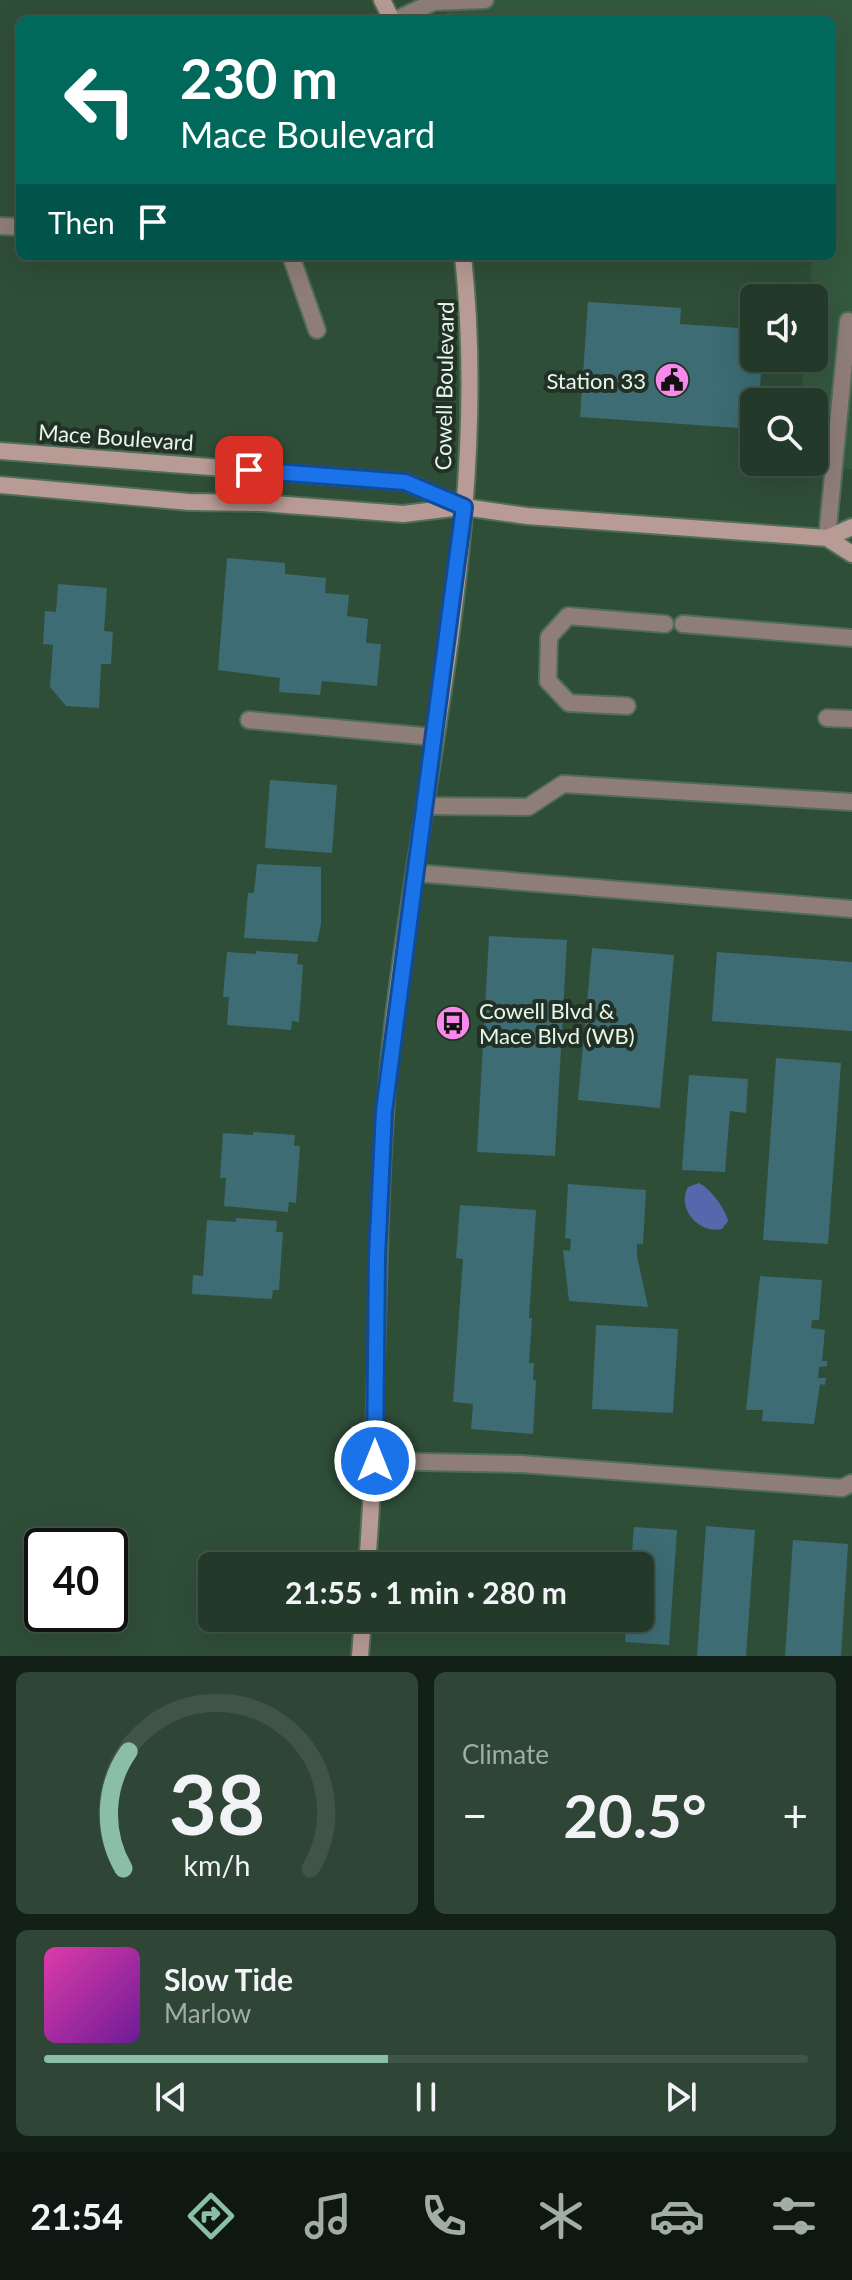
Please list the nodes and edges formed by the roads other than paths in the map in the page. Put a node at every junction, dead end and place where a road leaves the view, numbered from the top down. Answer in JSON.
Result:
{"nodes":[{"id":1,"x":485,"y":0,"type":"edge"},
{"id":2,"x":403,"y":16,"type":"edge"},
{"id":3,"x":292,"y":260,"type":"edge"},
{"id":4,"x":463,"y":260,"type":"edge"},
{"id":5,"x":848,"y":321,"type":"dead end"},
{"id":6,"x":317,"y":330,"type":"dead end"},
{"id":7,"x":0,"y":451,"type":"edge"},
{"id":8,"x":0,"y":485,"type":"edge"},
{"id":9,"x":464,"y":507,"type":"junction"},
{"id":10,"x":852,"y":527,"type":"edge"},
{"id":11,"x":827,"y":538,"type":"junction"},
{"id":12,"x":852,"y":554,"type":"edge"},
{"id":13,"x":665,"y":624,"type":"dead end"},
{"id":14,"x":683,"y":624,"type":"dead end"},
{"id":15,"x":852,"y":638,"type":"edge"},
{"id":16,"x":627,"y":706,"type":"dead end"},
{"id":17,"x":827,"y":718,"type":"dead end"},
{"id":18,"x":852,"y":719,"type":"edge"},
{"id":19,"x":249,"y":720,"type":"dead end"},
{"id":20,"x":434,"y":737,"type":"junction"},
{"id":21,"x":852,"y":802,"type":"edge"},
{"id":22,"x":424,"y":806,"type":"junction"},
{"id":23,"x":415,"y":873,"type":"junction"},
{"id":24,"x":852,"y":909,"type":"edge"},
{"id":25,"x":375,"y":1461,"type":"junction"},
{"id":26,"x":852,"y":1483,"type":"edge"},
{"id":27,"x":368,"y":1552,"type":"edge"},
{"id":28,"x":362,"y":1632,"type":"edge"},
{"id":29,"x":360,"y":1656,"type":"edge"}],
"edges":[{"from":1,"to":2,"type":"street"},
{"from":3,"to":6,"type":"street"},
{"from":4,"to":9,"type":"street","name":"Cowell Boulevard"},
{"from":5,"to":11,"type":"street"},
{"from":7,"to":9,"type":"street","name":"Mace Boulevard"},
{"from":8,"to":9,"type":"street","name":"Mace Boulevard"},
{"from":9,"to":11,"type":"street","name":"Mace Boulevard"},
{"from":9,"to":20,"type":"street","name":"Cowell Boulevard"},
{"from":10,"to":11,"type":"street","name":"Mace Boulevard"},
{"from":11,"to":12,"type":"street","name":"Mace Boulevard"},
{"from":13,"to":16,"type":"street"},
{"from":14,"to":15,"type":"street"},
{"from":17,"to":18,"type":"street"},
{"from":19,"to":20,"type":"street"},
{"from":20,"to":22,"type":"street","name":"Cowell Boulevard"},
{"from":21,"to":22,"type":"street"},
{"from":22,"to":23,"type":"street","name":"Cowell Boulevard"},
{"from":23,"to":24,"type":"street"},
{"from":23,"to":25,"type":"street","name":"Cowell Boulevard"},
{"from":25,"to":26,"type":"street"},
{"from":25,"to":27,"type":"street","name":"Cowell Boulevard"},
{"from":28,"to":29,"type":"street"}]}
